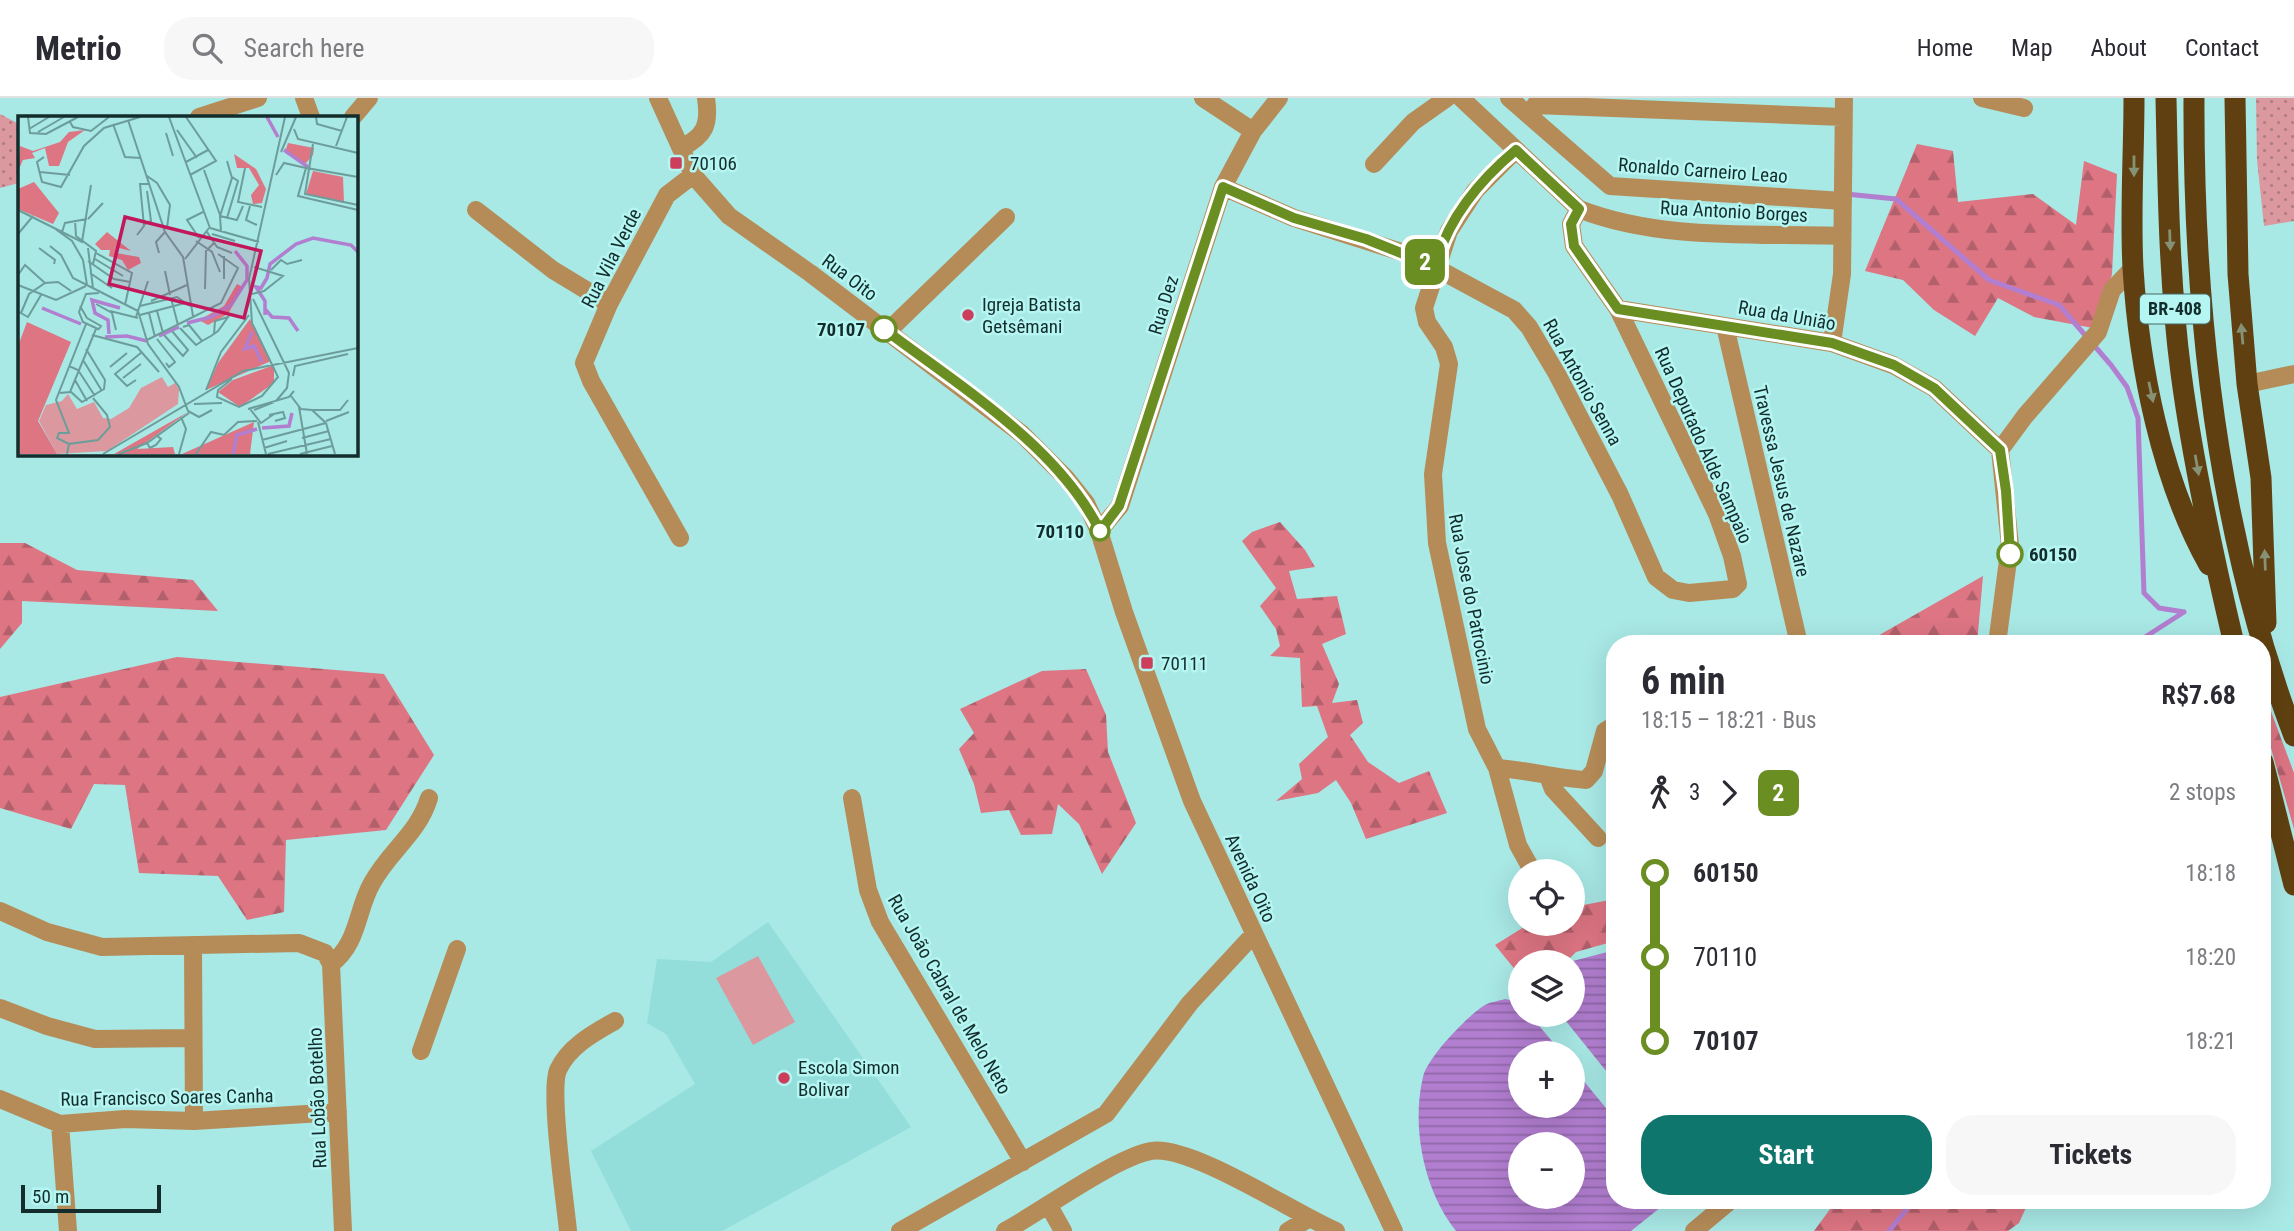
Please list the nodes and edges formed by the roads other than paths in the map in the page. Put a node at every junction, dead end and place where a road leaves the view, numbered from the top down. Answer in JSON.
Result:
{"nodes":[{"id":1,"x":258,"y":98,"type":"edge"},
{"id":2,"x":304,"y":98,"type":"edge"},
{"id":3,"x":369,"y":98,"type":"edge"},
{"id":4,"x":658,"y":98,"type":"edge"},
{"id":5,"x":706,"y":98,"type":"edge"},
{"id":6,"x":1203,"y":98,"type":"edge"},
{"id":7,"x":1279,"y":98,"type":"edge"},
{"id":8,"x":1447,"y":98,"type":"edge"},
{"id":9,"x":1461,"y":98,"type":"edge"},
{"id":10,"x":1509,"y":98,"type":"edge"},
{"id":11,"x":1844,"y":98,"type":"edge"},
{"id":12,"x":1982,"y":98,"type":"edge"},
{"id":13,"x":2134,"y":98,"type":"edge"},
{"id":14,"x":2166,"y":98,"type":"edge"},
{"id":15,"x":2194,"y":98,"type":"edge"},
{"id":16,"x":2235,"y":98,"type":"edge"},
{"id":17,"x":1535,"y":104,"type":"dead end"},
{"id":18,"x":2024,"y":108,"type":"dead end"},
{"id":19,"x":202,"y":116,"type":"edge"},
{"id":20,"x":311,"y":116,"type":"edge"},
{"id":21,"x":354,"y":116,"type":"edge"},
{"id":22,"x":1843,"y":117,"type":"junction"},
{"id":23,"x":1253,"y":131,"type":"junction"},
{"id":24,"x":681,"y":148,"type":"junction"},
{"id":25,"x":1516,"y":150,"type":"junction"},
{"id":26,"x":1374,"y":164,"type":"dead end"},
{"id":27,"x":693,"y":175,"type":"junction"},
{"id":28,"x":1223,"y":187,"type":"junction"},
{"id":29,"x":1843,"y":201,"type":"junction"},
{"id":30,"x":1579,"y":209,"type":"junction"},
{"id":31,"x":476,"y":210,"type":"dead end"},
{"id":32,"x":1006,"y":217,"type":"dead end"},
{"id":33,"x":1842,"y":236,"type":"junction"},
{"id":34,"x":1436,"y":267,"type":"junction"},
{"id":35,"x":2133,"y":268,"type":"junction"},
{"id":36,"x":609,"y":304,"type":"junction"},
{"id":37,"x":1618,"y":309,"type":"junction"},
{"id":38,"x":1725,"y":326,"type":"junction"},
{"id":39,"x":887,"y":331,"type":"junction"},
{"id":40,"x":1832,"y":343,"type":"junction"},
{"id":41,"x":2294,"y":374,"type":"edge"},
{"id":42,"x":2247,"y":384,"type":"junction"},
{"id":43,"x":2000,"y":450,"type":"junction"},
{"id":44,"x":1100,"y":531,"type":"junction"},
{"id":45,"x":680,"y":538,"type":"dead end"},
{"id":46,"x":2220,"y":585,"type":"junction"},
{"id":47,"x":1733,"y":589,"type":"joint"},
{"id":48,"x":1797,"y":635,"type":"edge"},
{"id":49,"x":1998,"y":635,"type":"edge"},
{"id":50,"x":2232,"y":635,"type":"edge"},
{"id":51,"x":2262,"y":635,"type":"edge"},
{"id":52,"x":2266,"y":635,"type":"edge"},
{"id":53,"x":2271,"y":665,"type":"edge"},
{"id":54,"x":1606,"y":730,"type":"edge"},
{"id":55,"x":2294,"y":736,"type":"edge"},
{"id":56,"x":1497,"y":768,"type":"junction"},
{"id":57,"x":1548,"y":776,"type":"junction"},
{"id":58,"x":2271,"y":794,"type":"edge"},
{"id":59,"x":429,"y":798,"type":"dead end"},
{"id":60,"x":852,"y":798,"type":"dead end"},
{"id":61,"x":1598,"y":838,"type":"dead end"},
{"id":62,"x":1526,"y":859,"type":"edge"},
{"id":63,"x":2294,"y":885,"type":"edge"},
{"id":64,"x":0,"y":911,"type":"edge"},
{"id":65,"x":1254,"y":934,"type":"junction"},
{"id":66,"x":193,"y":946,"type":"junction"},
{"id":67,"x":457,"y":949,"type":"dead end"},
{"id":68,"x":331,"y":964,"type":"junction"},
{"id":69,"x":0,"y":1008,"type":"edge"},
{"id":70,"x":615,"y":1021,"type":"dead end"},
{"id":71,"x":192,"y":1038,"type":"junction"},
{"id":72,"x":421,"y":1051,"type":"dead end"},
{"id":73,"x":0,"y":1099,"type":"edge"},
{"id":74,"x":338,"y":1112,"type":"junction"},
{"id":75,"x":194,"y":1121,"type":"junction"},
{"id":76,"x":60,"y":1124,"type":"junction"},
{"id":77,"x":1023,"y":1162,"type":"junction"},
{"id":78,"x":1049,"y":1206,"type":"junction"},
{"id":79,"x":1720,"y":1209,"type":"edge"},
{"id":80,"x":1308,"y":1219,"type":"junction"},
{"id":81,"x":68,"y":1231,"type":"edge"},
{"id":82,"x":343,"y":1231,"type":"edge"},
{"id":83,"x":568,"y":1231,"type":"edge"},
{"id":84,"x":900,"y":1231,"type":"edge"},
{"id":85,"x":1005,"y":1231,"type":"edge"},
{"id":86,"x":1063,"y":1231,"type":"edge"},
{"id":87,"x":1288,"y":1231,"type":"edge"},
{"id":88,"x":1336,"y":1231,"type":"edge"},
{"id":89,"x":1394,"y":1231,"type":"edge"},
{"id":90,"x":1694,"y":1231,"type":"edge"}],
"edges":[{"from":1,"to":19,"type":"street"},
{"from":2,"to":20,"type":"street"},
{"from":3,"to":21,"type":"street"},
{"from":4,"to":24,"type":"street","name":"Rua Oito"},
{"from":5,"to":24,"type":"street"},
{"from":6,"to":23,"type":"street"},
{"from":7,"to":23,"type":"street","name":"Rua Dez"},
{"from":8,"to":26,"type":"street"},
{"from":9,"to":25,"type":"street","name":"Rua Antonio Borges"},
{"from":10,"to":29,"type":"street","name":"Ronaldo Carneiro Leao"},
{"from":11,"to":22,"type":"street"},
{"from":12,"to":18,"type":"street"},
{"from":13,"to":35,"type":"highway","one_way":true},
{"from":14,"to":46,"type":"highway","number":"BR-408","one_way":true},
{"from":15,"to":51,"type":"highway","number":"BR-408"},
{"from":42,"to":16,"type":"highway","one_way":true},
{"from":17,"to":22,"type":"street"},
{"from":22,"to":29,"type":"street"},
{"from":23,"to":28,"type":"street","name":"Rua Dez"},
{"from":24,"to":27,"type":"street","name":"Rua Oito"},
{"from":25,"to":30,"type":"street","name":"Rua Antonio Borges"},
{"from":25,"to":34,"type":"street","name":"Rua Jose do Patrocinio"},
{"from":27,"to":36,"type":"street","name":"Rua Vila Verde"},
{"from":27,"to":39,"type":"street","name":"Rua Oito"},
{"from":28,"to":34,"type":"street","name":"Rua Antonio Senna"},
{"from":28,"to":44,"type":"street","name":"Rua Dez"},
{"from":29,"to":33,"type":"street"},
{"from":30,"to":33,"type":"street","name":"Rua Antonio Borges"},
{"from":30,"to":37,"type":"street","name":"Rua Deputado Alde Sampaio"},
{"from":31,"to":36,"type":"street"},
{"from":32,"to":39,"type":"street"},
{"from":33,"to":40,"type":"street"},
{"from":34,"to":47,"type":"street","name":"Rua Antonio Senna"},
{"from":34,"to":56,"type":"street","name":"Rua Jose do Patrocinio"},
{"from":35,"to":43,"type":"street"},
{"from":35,"to":46,"type":"highway","one_way":true},
{"from":36,"to":45,"type":"street","name":"Rua Vila Verde"},
{"from":37,"to":38,"type":"street","name":"Rua da União"},
{"from":37,"to":47,"type":"street","name":"Rua Deputado Alde Sampaio"},
{"from":38,"to":40,"type":"street","name":"Rua da União"},
{"from":38,"to":48,"type":"street","name":"Travessa Jesus de Nazare"},
{"from":39,"to":44,"type":"street","name":"Rua Oito"},
{"from":40,"to":43,"type":"street","name":"Rua da União"},
{"from":41,"to":42,"type":"street"},
{"from":52,"to":42,"type":"highway","one_way":true},
{"from":43,"to":49,"type":"street"},
{"from":44,"to":65,"type":"street","name":"Avenida Oito"},
{"from":46,"to":50,"type":"highway","number":"BR-408"},
{"from":53,"to":55,"type":"highway","number":"BR-408"},
{"from":54,"to":57,"type":"street"},
{"from":56,"to":57,"type":"street"},
{"from":56,"to":62,"type":"street","name":"Rua Jose do Patrocinio"},
{"from":57,"to":61,"type":"street"},
{"from":58,"to":63,"type":"highway"},
{"from":59,"to":68,"type":"street"},
{"from":60,"to":77,"type":"street","name":"Rua João Cabral de Melo Neto"},
{"from":64,"to":66,"type":"street"},
{"from":65,"to":77,"type":"street"},
{"from":65,"to":89,"type":"street","name":"Avenida Oito"},
{"from":66,"to":68,"type":"street"},
{"from":66,"to":71,"type":"street"},
{"from":67,"to":72,"type":"street"},
{"from":68,"to":74,"type":"street","name":"Rua Lobão Botelho"},
{"from":69,"to":71,"type":"street"},
{"from":70,"to":83,"type":"street"},
{"from":71,"to":75,"type":"street"},
{"from":73,"to":76,"type":"street","name":"Rua Francisco Soares Canha"},
{"from":74,"to":75,"type":"street","name":"Rua Francisco Soares Canha"},
{"from":74,"to":82,"type":"street","name":"Rua Lobão Botelho"},
{"from":75,"to":76,"type":"street","name":"Rua Francisco Soares Canha"},
{"from":76,"to":81,"type":"street"},
{"from":77,"to":84,"type":"street"},
{"from":78,"to":80,"type":"street"},
{"from":78,"to":85,"type":"street"},
{"from":78,"to":86,"type":"street"},
{"from":79,"to":90,"type":"street"},
{"from":80,"to":87,"type":"street"},
{"from":80,"to":88,"type":"street"}]}
